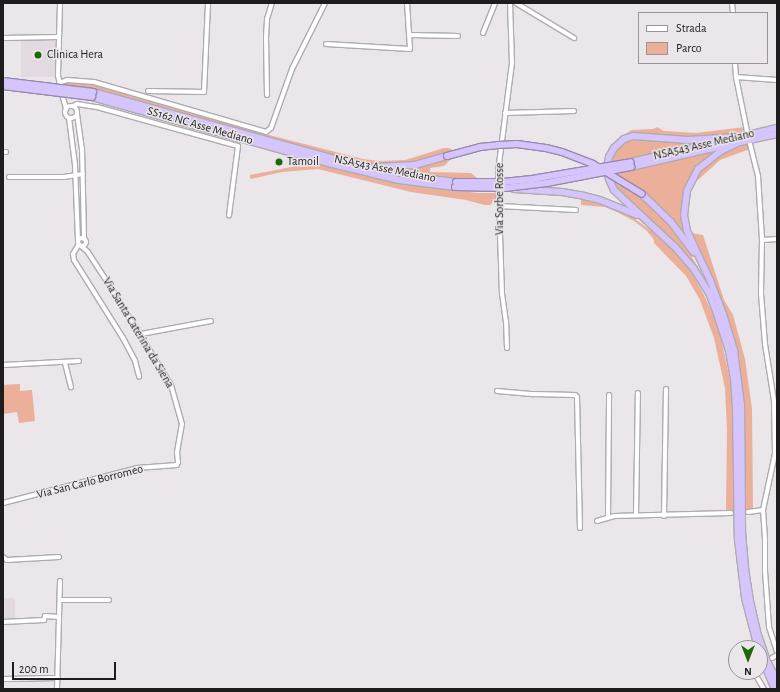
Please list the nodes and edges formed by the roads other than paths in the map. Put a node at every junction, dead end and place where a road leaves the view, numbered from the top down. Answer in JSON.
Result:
{"nodes":[{"id":1,"x":60,"y":3,"type":"edge"},
{"id":2,"x":208,"y":3,"type":"edge"},
{"id":3,"x":272,"y":3,"type":"edge"},
{"id":4,"x":325,"y":3,"type":"edge"},
{"id":5,"x":407,"y":3,"type":"edge"},
{"id":6,"x":495,"y":3,"type":"edge"},
{"id":7,"x":510,"y":3,"type":"edge"},
{"id":8,"x":516,"y":3,"type":"edge"},
{"id":9,"x":483,"y":33,"type":"dead end"},
{"id":10,"x":410,"y":35,"type":"junction"},
{"id":11,"x":458,"y":36,"type":"dead end"},
{"id":12,"x":59,"y":37,"type":"junction"},
{"id":13,"x":3,"y":38,"type":"edge"},
{"id":14,"x":574,"y":38,"type":"dead end"},
{"id":15,"x":326,"y":44,"type":"dead end"},
{"id":16,"x":735,"y":64,"type":"edge"},
{"id":17,"x":736,"y":77,"type":"junction"},
{"id":18,"x":777,"y":80,"type":"edge"},
{"id":19,"x":3,"y":81,"type":"edge"},
{"id":20,"x":59,"y":83,"type":"junction"},
{"id":21,"x":3,"y":86,"type":"edge"},
{"id":22,"x":148,"y":91,"type":"dead end"},
{"id":23,"x":92,"y":94,"type":"junction"},
{"id":24,"x":267,"y":95,"type":"dead end"},
{"id":25,"x":69,"y":107,"type":"junction"},
{"id":26,"x":574,"y":111,"type":"dead end"},
{"id":27,"x":505,"y":113,"type":"junction"},
{"id":28,"x":77,"y":114,"type":"junction"},
{"id":29,"x":68,"y":118,"type":"junction"},
{"id":30,"x":777,"y":128,"type":"edge"},
{"id":31,"x":747,"y":131,"type":"dead end"},
{"id":32,"x":777,"y":134,"type":"edge"},
{"id":33,"x":740,"y":139,"type":"junction"},
{"id":34,"x":750,"y":144,"type":"dead end"},
{"id":35,"x":308,"y":158,"type":"joint"},
{"id":36,"x":631,"y":164,"type":"junction"},
{"id":37,"x":357,"y":165,"type":"junction"},
{"id":38,"x":76,"y":174,"type":"junction"},
{"id":39,"x":83,"y":174,"type":"junction"},
{"id":40,"x":9,"y":177,"type":"dead end"},
{"id":41,"x":456,"y":184,"type":"junction"},
{"id":42,"x":505,"y":188,"type":"junction"},
{"id":43,"x":499,"y":206,"type":"junction"},
{"id":44,"x":576,"y":210,"type":"dead end"},
{"id":45,"x":229,"y":215,"type":"dead end"},
{"id":46,"x":641,"y":217,"type":"junction"},
{"id":47,"x":78,"y":224,"type":"junction"},
{"id":48,"x":84,"y":224,"type":"junction"},
{"id":49,"x":777,"y":239,"type":"edge"},
{"id":50,"x":762,"y":240,"type":"junction"},
{"id":51,"x":82,"y":243,"type":"junction"},
{"id":52,"x":690,"y":244,"type":"junction"},
{"id":53,"x":211,"y":321,"type":"dead end"},
{"id":54,"x":141,"y":334,"type":"junction"},
{"id":55,"x":507,"y":348,"type":"dead end"},
{"id":56,"x":79,"y":361,"type":"dead end"},
{"id":57,"x":65,"y":363,"type":"junction"},
{"id":58,"x":3,"y":365,"type":"edge"},
{"id":59,"x":139,"y":376,"type":"dead end"},
{"id":60,"x":71,"y":386,"type":"dead end"},
{"id":61,"x":666,"y":389,"type":"dead end"},
{"id":62,"x":497,"y":391,"type":"dead end"},
{"id":63,"x":638,"y":393,"type":"dead end"},
{"id":64,"x":609,"y":395,"type":"dead end"},
{"id":65,"x":776,"y":454,"type":"edge"},
{"id":66,"x":177,"y":465,"type":"joint"},
{"id":67,"x":3,"y":503,"type":"edge"},
{"id":68,"x":763,"y":510,"type":"junction"},
{"id":69,"x":748,"y":512,"type":"dead end"},
{"id":70,"x":731,"y":513,"type":"dead end"},
{"id":71,"x":636,"y":516,"type":"junction"},
{"id":72,"x":664,"y":516,"type":"junction"},
{"id":73,"x":608,"y":517,"type":"junction"},
{"id":74,"x":597,"y":521,"type":"dead end"},
{"id":75,"x":580,"y":528,"type":"dead end"},
{"id":76,"x":3,"y":557,"type":"edge"},
{"id":77,"x":59,"y":557,"type":"dead end"},
{"id":78,"x":60,"y":581,"type":"dead end"},
{"id":79,"x":60,"y":600,"type":"junction"},
{"id":80,"x":109,"y":600,"type":"dead end"},
{"id":81,"x":59,"y":617,"type":"junction"},
{"id":82,"x":3,"y":622,"type":"edge"},
{"id":83,"x":756,"y":640,"type":"edge"},
{"id":84,"x":777,"y":651,"type":"edge"},
{"id":85,"x":777,"y":655,"type":"edge"},
{"id":86,"x":772,"y":658,"type":"dead end"},
{"id":87,"x":768,"y":673,"type":"edge"},
{"id":88,"x":58,"y":678,"type":"junction"},
{"id":89,"x":3,"y":679,"type":"edge"},
{"id":90,"x":759,"y":680,"type":"edge"},
{"id":91,"x":777,"y":681,"type":"edge"},
{"id":92,"x":57,"y":689,"type":"edge"},
{"id":93,"x":764,"y":689,"type":"edge"},
{"id":94,"x":775,"y":689,"type":"edge"}],
"edges":[{"from":1,"to":12,"type":"street"},
{"from":2,"to":22,"type":"street"},
{"from":3,"to":24,"type":"street"},
{"from":4,"to":20,"type":"street"},
{"from":5,"to":10,"type":"street"},
{"from":6,"to":9,"type":"street"},
{"from":7,"to":27,"type":"street","name":"Via Sorbe Rosse"},
{"from":8,"to":14,"type":"street"},
{"from":10,"to":11,"type":"street"},
{"from":10,"to":15,"type":"street"},
{"from":12,"to":13,"type":"street"},
{"from":12,"to":20,"type":"street"},
{"from":16,"to":17,"type":"street"},
{"from":17,"to":18,"type":"street"},
{"from":17,"to":31,"type":"street"},
{"from":19,"to":23,"type":"highway","name":"SS162 NC Asse Mediano","bridge":true},
{"from":20,"to":25,"type":"street"},
{"from":21,"to":23,"type":"highway","name":"NSA543 Asse Mediano","bridge":true},
{"from":23,"to":35,"type":"highway","name":"SS162 NC Asse Mediano"},
{"from":23,"to":37,"type":"highway","name":"NSA543 Asse Mediano"},
{"from":25,"to":28,"type":"street"},
{"from":25,"to":29,"type":"street"},
{"from":25,"to":45,"type":"street"},
{"from":26,"to":27,"type":"street"},
{"from":27,"to":43,"type":"street","name":"Via Sorbe Rosse"},
{"from":28,"to":29,"type":"street"},
{"from":28,"to":39,"type":"street"},
{"from":29,"to":38,"type":"street"},
{"from":30,"to":33,"type":"highway","name":"NSA543 Asse Mediano"},
{"from":32,"to":33,"type":"highway","name":"NSA543 Asse Mediano"},
{"from":33,"to":36,"type":"highway","name":"NSA543 Asse Mediano"},
{"from":33,"to":46,"type":"highway"},
{"from":33,"to":52,"type":"highway"},
{"from":34,"to":50,"type":"street"},
{"from":35,"to":41,"type":"highway","name":"NSA543 Asse Mediano"},
{"from":36,"to":41,"type":"highway","name":"NSA543 Asse Mediano","bridge":true},
{"from":36,"to":42,"type":"highway","name":"NSA543 Asse Mediano","bridge":true},
{"from":37,"to":41,"type":"highway","name":"NSA543 Asse Mediano"},
{"from":37,"to":52,"type":"highway","bridge":true},
{"from":38,"to":39,"type":"street"},
{"from":38,"to":40,"type":"street"},
{"from":38,"to":47,"type":"street"},
{"from":39,"to":48,"type":"street"},
{"from":41,"to":42,"type":"highway","name":"NSA543 Asse Mediano","bridge":true},
{"from":42,"to":46,"type":"highway","bridge":true},
{"from":43,"to":44,"type":"street"},
{"from":43,"to":55,"type":"street","name":"Via Sorbe Rosse"},
{"from":46,"to":83,"type":"highway"},
{"from":47,"to":48,"type":"street"},
{"from":47,"to":51,"type":"street"},
{"from":48,"to":51,"type":"street"},
{"from":49,"to":50,"type":"street"},
{"from":50,"to":65,"type":"street"},
{"from":51,"to":54,"type":"street","name":"Via Santa Caterina da Siena"},
{"from":51,"to":59,"type":"street"},
{"from":52,"to":91,"type":"highway"},
{"from":53,"to":54,"type":"street"},
{"from":54,"to":66,"type":"street","name":"Via Santa Caterina da Siena"},
{"from":56,"to":57,"type":"street"},
{"from":57,"to":58,"type":"street"},
{"from":57,"to":60,"type":"street"},
{"from":61,"to":72,"type":"street"},
{"from":62,"to":75,"type":"street"},
{"from":63,"to":71,"type":"street"},
{"from":64,"to":73,"type":"street"},
{"from":65,"to":68,"type":"street"},
{"from":66,"to":67,"type":"street","name":"Via San Carlo Borromeo"},
{"from":68,"to":69,"type":"street"},
{"from":68,"to":84,"type":"street"},
{"from":70,"to":72,"type":"street"},
{"from":71,"to":72,"type":"street"},
{"from":71,"to":73,"type":"street"},
{"from":73,"to":74,"type":"street"},
{"from":76,"to":77,"type":"street"},
{"from":78,"to":79,"type":"street"},
{"from":79,"to":80,"type":"street"},
{"from":79,"to":81,"type":"street"},
{"from":81,"to":82,"type":"street"},
{"from":81,"to":88,"type":"street"},
{"from":85,"to":86,"type":"street"},
{"from":87,"to":94,"type":"highway"},
{"from":88,"to":89,"type":"street"},
{"from":88,"to":92,"type":"street"},
{"from":90,"to":93,"type":"street"}]}
